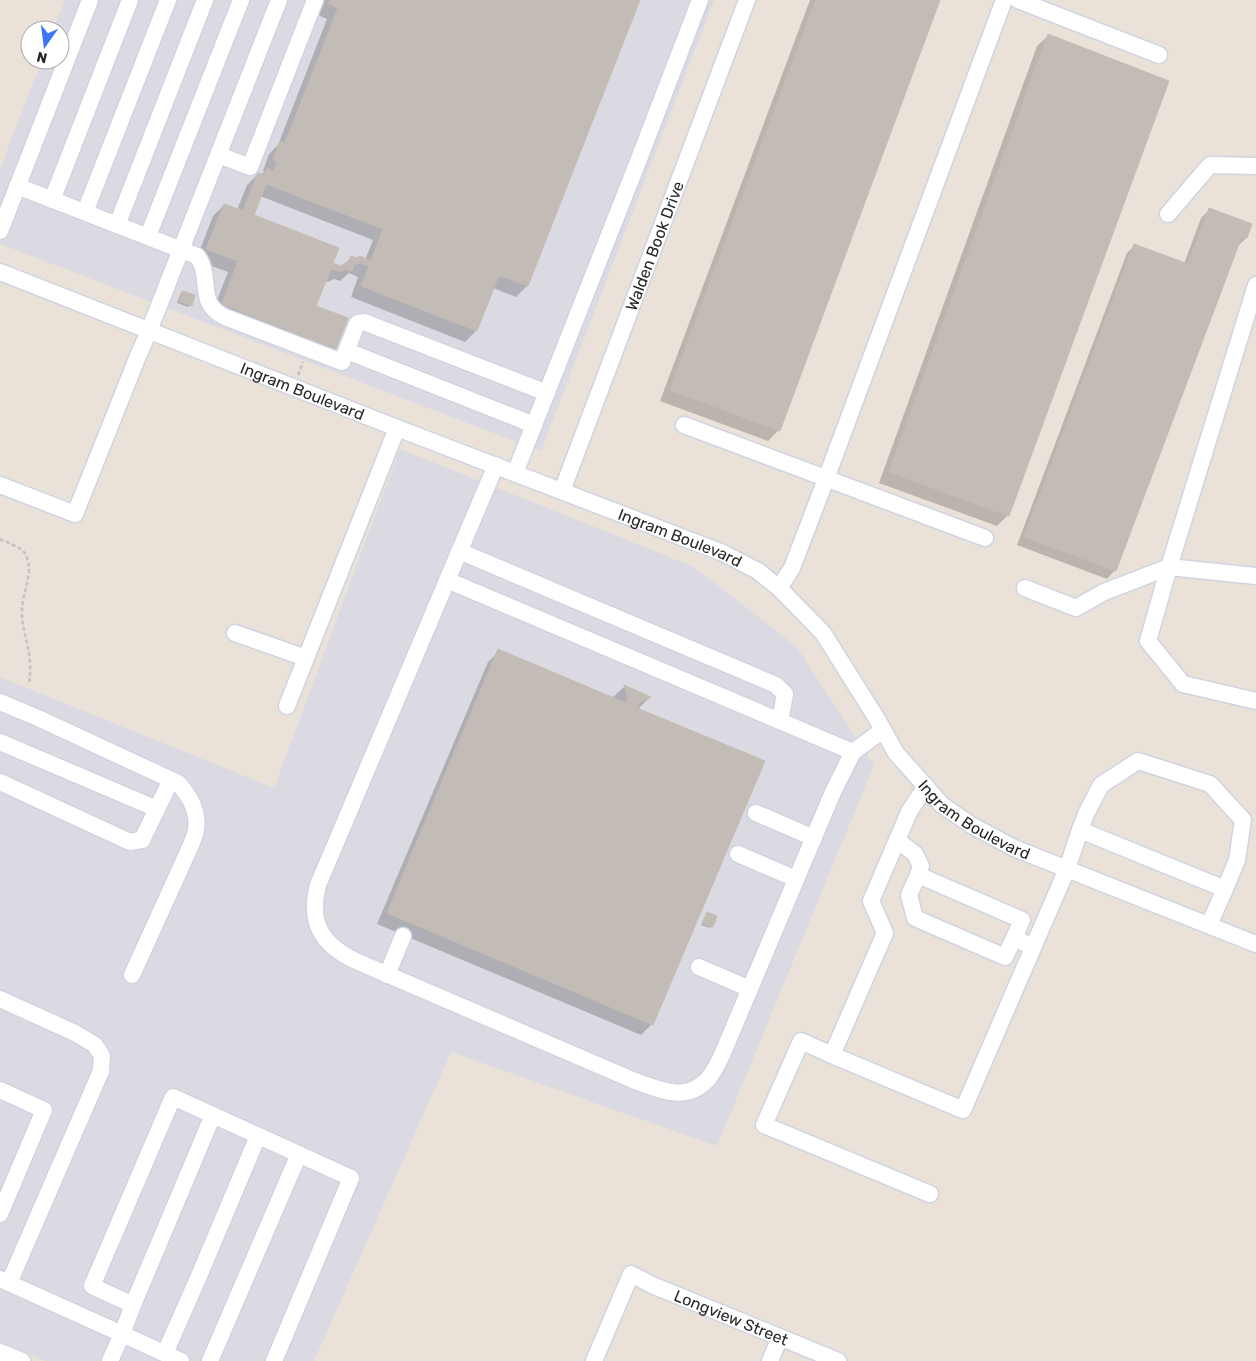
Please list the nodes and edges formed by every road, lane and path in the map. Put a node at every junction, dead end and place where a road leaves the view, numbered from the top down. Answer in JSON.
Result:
{"nodes":[{"id":1,"x":90,"y":0,"type":"edge"},
{"id":2,"x":130,"y":0,"type":"edge"},
{"id":3,"x":168,"y":0,"type":"edge"},
{"id":4,"x":205,"y":0,"type":"edge"},
{"id":5,"x":241,"y":0,"type":"edge"},
{"id":6,"x":279,"y":0,"type":"edge"},
{"id":7,"x":315,"y":0,"type":"edge"},
{"id":8,"x":700,"y":0,"type":"edge"},
{"id":9,"x":747,"y":0,"type":"edge"},
{"id":10,"x":1004,"y":0,"type":"edge"},
{"id":11,"x":1018,"y":0,"type":"edge"},
{"id":12,"x":1159,"y":54,"type":"dead end"},
{"id":13,"x":224,"y":157,"type":"dead end"},
{"id":14,"x":1256,"y":166,"type":"edge"},
{"id":15,"x":18,"y":186,"type":"junction"},
{"id":16,"x":52,"y":200,"type":"junction"},
{"id":17,"x":85,"y":212,"type":"junction"},
{"id":18,"x":1168,"y":214,"type":"dead end"},
{"id":19,"x":117,"y":225,"type":"junction"},
{"id":20,"x":0,"y":231,"type":"edge"},
{"id":21,"x":148,"y":236,"type":"junction"},
{"id":22,"x":181,"y":249,"type":"junction"},
{"id":23,"x":0,"y":272,"type":"edge"},
{"id":24,"x":1256,"y":285,"type":"edge"},
{"id":25,"x":149,"y":331,"type":"junction"},
{"id":26,"x":347,"y":351,"type":"junction"},
{"id":27,"x":305,"y":357,"type":"dead end"},
{"id":28,"x":298,"y":375,"type":"dead end"},
{"id":29,"x":547,"y":392,"type":"junction"},
{"id":30,"x":534,"y":425,"type":"junction"},
{"id":31,"x":684,"y":425,"type":"dead end"},
{"id":32,"x":397,"y":428,"type":"junction"},
{"id":33,"x":496,"y":465,"type":"junction"},
{"id":34,"x":515,"y":473,"type":"junction"},
{"id":35,"x":826,"y":479,"type":"junction"},
{"id":36,"x":0,"y":485,"type":"edge"},
{"id":37,"x":562,"y":491,"type":"junction"},
{"id":38,"x":985,"y":538,"type":"dead end"},
{"id":39,"x":0,"y":539,"type":"edge"},
{"id":40,"x":460,"y":551,"type":"junction"},
{"id":41,"x":1169,"y":568,"type":"junction"},
{"id":42,"x":1256,"y":576,"type":"edge"},
{"id":43,"x":447,"y":580,"type":"junction"},
{"id":44,"x":778,"y":588,"type":"junction"},
{"id":45,"x":1026,"y":588,"type":"dead end"},
{"id":46,"x":235,"y":633,"type":"dead end"},
{"id":47,"x":306,"y":658,"type":"junction"},
{"id":48,"x":29,"y":686,"type":"dead end"},
{"id":49,"x":1256,"y":701,"type":"edge"},
{"id":50,"x":0,"y":702,"type":"edge"},
{"id":51,"x":287,"y":706,"type":"dead end"},
{"id":52,"x":780,"y":721,"type":"junction"},
{"id":53,"x":883,"y":730,"type":"junction"},
{"id":54,"x":1,"y":744,"type":"edge"},
{"id":55,"x":853,"y":752,"type":"junction"},
{"id":56,"x":171,"y":780,"type":"junction"},
{"id":57,"x":0,"y":782,"type":"edge"},
{"id":58,"x":926,"y":786,"type":"junction"},
{"id":59,"x":157,"y":809,"type":"junction"},
{"id":60,"x":756,"y":813,"type":"dead end"},
{"id":61,"x":1080,"y":830,"type":"junction"},
{"id":62,"x":814,"y":838,"type":"junction"},
{"id":63,"x":897,"y":840,"type":"junction"},
{"id":64,"x":738,"y":854,"type":"dead end"},
{"id":65,"x":1067,"y":869,"type":"junction"},
{"id":66,"x":918,"y":875,"type":"junction"},
{"id":67,"x":796,"y":879,"type":"junction"},
{"id":68,"x":1225,"y":889,"type":"junction"},
{"id":69,"x":1209,"y":925,"type":"junction"},
{"id":70,"x":403,"y":936,"type":"dead end"},
{"id":71,"x":1014,"y":938,"type":"junction"},
{"id":72,"x":1256,"y":944,"type":"edge"},
{"id":73,"x":1033,"y":947,"type":"junction"},
{"id":74,"x":699,"y":967,"type":"dead end"},
{"id":75,"x":132,"y":975,"type":"dead end"},
{"id":76,"x":387,"y":975,"type":"junction"},
{"id":77,"x":750,"y":989,"type":"junction"},
{"id":78,"x":0,"y":999,"type":"edge"},
{"id":79,"x":832,"y":1055,"type":"junction"},
{"id":80,"x":0,"y":1090,"type":"edge"},
{"id":81,"x":213,"y":1115,"type":"junction"},
{"id":82,"x":258,"y":1136,"type":"junction"},
{"id":83,"x":299,"y":1154,"type":"junction"},
{"id":84,"x":930,"y":1194,"type":"dead end"},
{"id":85,"x":0,"y":1214,"type":"edge"},
{"id":86,"x":4,"y":1281,"type":"edge"},
{"id":87,"x":133,"y":1305,"type":"junction"},
{"id":88,"x":122,"y":1334,"type":"junction"},
{"id":89,"x":780,"y":1337,"type":"junction"},
{"id":90,"x":0,"y":1352,"type":"edge"},
{"id":91,"x":165,"y":1354,"type":"junction"},
{"id":92,"x":22,"y":1361,"type":"edge"},
{"id":93,"x":110,"y":1361,"type":"edge"},
{"id":94,"x":181,"y":1361,"type":"edge"},
{"id":95,"x":210,"y":1361,"type":"edge"},
{"id":96,"x":274,"y":1361,"type":"edge"},
{"id":97,"x":594,"y":1361,"type":"edge"},
{"id":98,"x":770,"y":1361,"type":"edge"},
{"id":99,"x":838,"y":1361,"type":"edge"}],
"edges":[{"from":1,"to":15,"type":"street"},
{"from":2,"to":16,"type":"street"},
{"from":3,"to":17,"type":"street"},
{"from":4,"to":19,"type":"street"},
{"from":5,"to":21,"type":"street"},
{"from":6,"to":22,"type":"street"},
{"from":7,"to":13,"type":"street"},
{"from":8,"to":29,"type":"street"},
{"from":9,"to":37,"type":"street","name":"Walden Book Drive"},
{"from":10,"to":35,"type":"street"},
{"from":11,"to":12,"type":"street"},
{"from":14,"to":18,"type":"street"},
{"from":15,"to":16,"type":"street"},
{"from":15,"to":20,"type":"street"},
{"from":16,"to":17,"type":"street"},
{"from":17,"to":19,"type":"street"},
{"from":19,"to":21,"type":"street"},
{"from":21,"to":22,"type":"street"},
{"from":22,"to":25,"type":"street"},
{"from":22,"to":26,"type":"street"},
{"from":23,"to":25,"type":"street","name":"Ingram Boulevard"},
{"from":24,"to":41,"type":"street"},
{"from":25,"to":32,"type":"street","name":"Ingram Boulevard"},
{"from":25,"to":36,"type":"street"},
{"from":26,"to":29,"type":"street"},
{"from":26,"to":30,"type":"street"},
{"from":27,"to":28,"type":"path"},
{"from":29,"to":30,"type":"street"},
{"from":30,"to":34,"type":"street"},
{"from":31,"to":35,"type":"street"},
{"from":32,"to":33,"type":"street","name":"Ingram Boulevard"},
{"from":32,"to":47,"type":"street"},
{"from":33,"to":34,"type":"street","name":"Ingram Boulevard"},
{"from":33,"to":40,"type":"street"},
{"from":34,"to":37,"type":"street","name":"Ingram Boulevard"},
{"from":35,"to":38,"type":"street"},
{"from":35,"to":44,"type":"street"},
{"from":37,"to":44,"type":"street","name":"Ingram Boulevard"},
{"from":39,"to":48,"type":"path"},
{"from":40,"to":43,"type":"street"},
{"from":40,"to":52,"type":"street"},
{"from":41,"to":42,"type":"street"},
{"from":41,"to":45,"type":"street"},
{"from":41,"to":49,"type":"street"},
{"from":43,"to":52,"type":"street"},
{"from":43,"to":76,"type":"street"},
{"from":44,"to":53,"type":"street","name":"Ingram Boulevard"},
{"from":46,"to":47,"type":"street"},
{"from":47,"to":51,"type":"street"},
{"from":50,"to":56,"type":"street"},
{"from":52,"to":55,"type":"street"},
{"from":53,"to":55,"type":"street"},
{"from":53,"to":58,"type":"street","name":"Ingram Boulevard"},
{"from":54,"to":59,"type":"street"},
{"from":55,"to":62,"type":"street"},
{"from":56,"to":59,"type":"street"},
{"from":56,"to":75,"type":"street"},
{"from":57,"to":59,"type":"street"},
{"from":58,"to":63,"type":"street"},
{"from":58,"to":65,"type":"street","name":"Ingram Boulevard"},
{"from":60,"to":62,"type":"street"},
{"from":61,"to":65,"type":"street"},
{"from":61,"to":68,"type":"street"},
{"from":61,"to":68,"type":"street"},
{"from":62,"to":67,"type":"street"},
{"from":63,"to":66,"type":"street"},
{"from":63,"to":79,"type":"street"},
{"from":64,"to":67,"type":"street"},
{"from":65,"to":69,"type":"street","name":"Ingram Boulevard"},
{"from":65,"to":73,"type":"street"},
{"from":66,"to":71,"type":"street"},
{"from":66,"to":71,"type":"street"},
{"from":67,"to":77,"type":"street"},
{"from":68,"to":69,"type":"street"},
{"from":69,"to":72,"type":"street","name":"Ingram Boulevard"},
{"from":70,"to":76,"type":"street"},
{"from":71,"to":73,"type":"street"},
{"from":73,"to":79,"type":"street"},
{"from":74,"to":77,"type":"street"},
{"from":76,"to":77,"type":"street"},
{"from":78,"to":86,"type":"street"},
{"from":79,"to":84,"type":"street"},
{"from":80,"to":85,"type":"street"},
{"from":81,"to":82,"type":"street"},
{"from":81,"to":87,"type":"street"},
{"from":81,"to":87,"type":"street"},
{"from":82,"to":83,"type":"street"},
{"from":82,"to":91,"type":"street"},
{"from":83,"to":95,"type":"street"},
{"from":83,"to":96,"type":"street"},
{"from":86,"to":88,"type":"street"},
{"from":87,"to":88,"type":"street"},
{"from":88,"to":91,"type":"street"},
{"from":88,"to":93,"type":"street"},
{"from":89,"to":97,"type":"street","name":"Longview Street"},
{"from":89,"to":98,"type":"street"},
{"from":89,"to":99,"type":"street","name":"Longview Street"},
{"from":90,"to":92,"type":"street"},
{"from":91,"to":94,"type":"street"}]}
